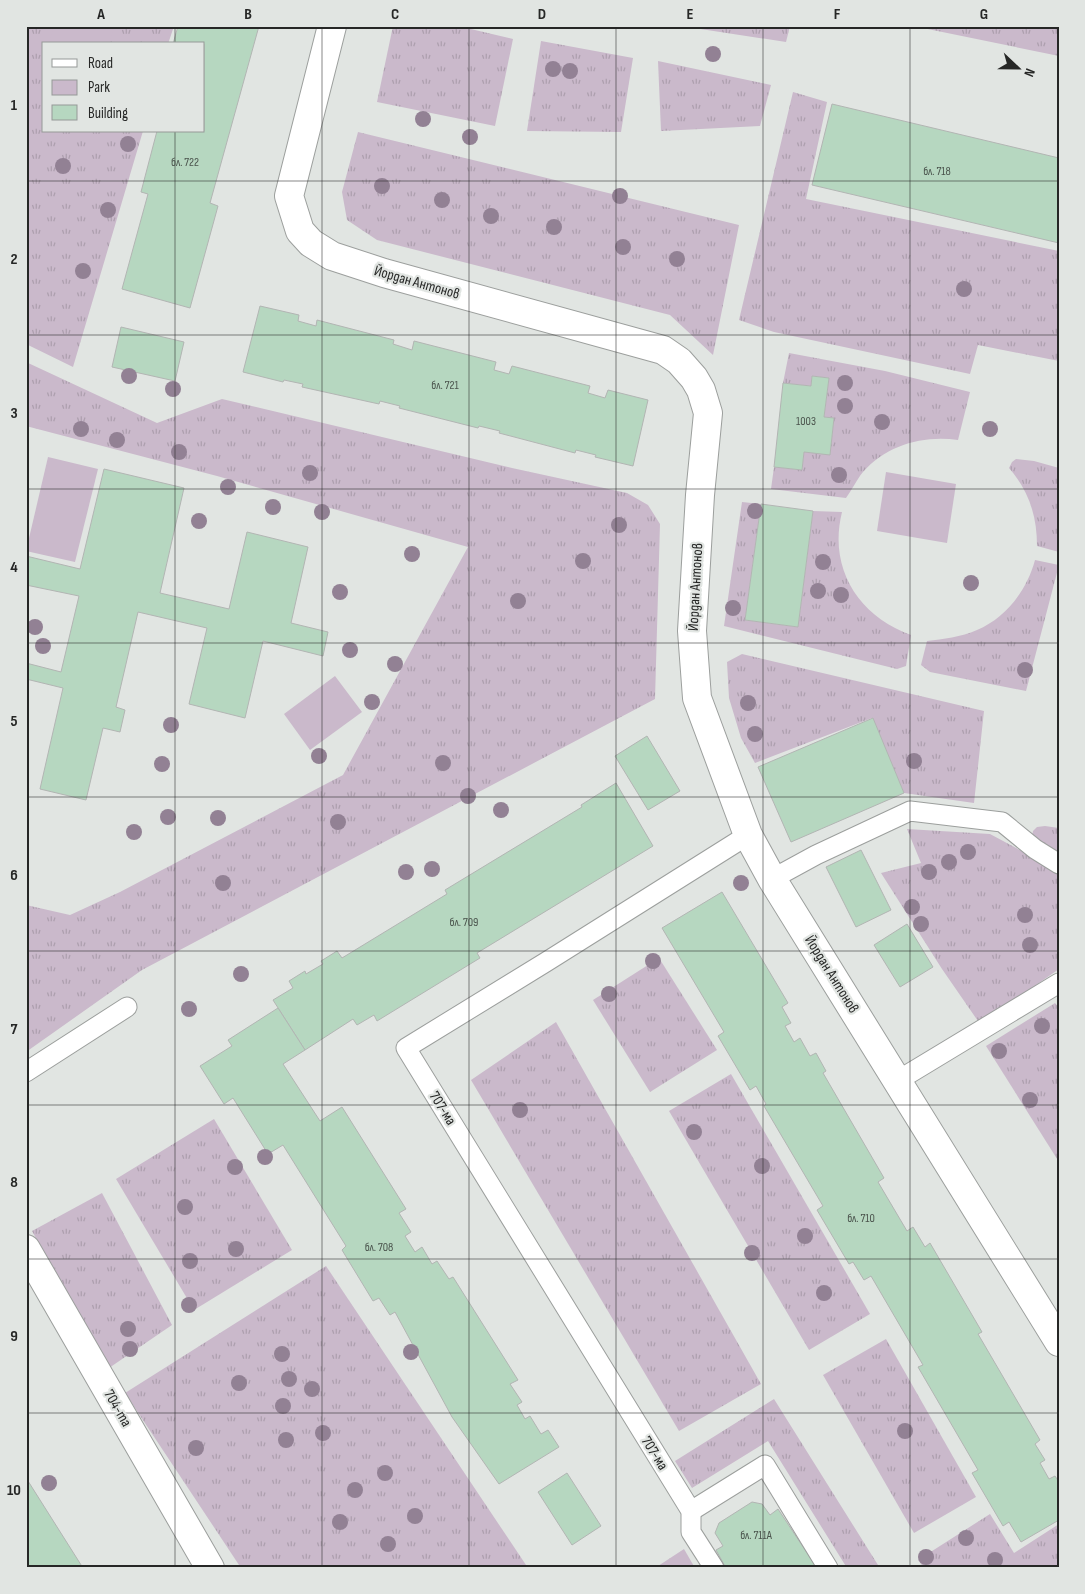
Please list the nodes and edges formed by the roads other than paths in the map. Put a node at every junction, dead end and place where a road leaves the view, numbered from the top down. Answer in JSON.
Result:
{"nodes":[{"id":1,"x":332,"y":26,"type":"edge"},
{"id":2,"x":748,"y":835,"type":"junction"},
{"id":3,"x":1059,"y":864,"type":"edge"},
{"id":4,"x":772,"y":879,"type":"junction"},
{"id":5,"x":1059,"y":983,"type":"edge"},
{"id":6,"x":128,"y":1007,"type":"dead end"},
{"id":7,"x":26,"y":1072,"type":"edge"},
{"id":8,"x":898,"y":1080,"type":"junction"},
{"id":9,"x":26,"y":1248,"type":"edge"},
{"id":10,"x":1059,"y":1342,"type":"edge"},
{"id":11,"x":691,"y":1511,"type":"junction"},
{"id":12,"x":210,"y":1568,"type":"edge"},
{"id":13,"x":714,"y":1568,"type":"edge"},
{"id":14,"x":828,"y":1568,"type":"edge"}],
"edges":[{"from":1,"to":2,"type":"street","name":"Йордан Антонов"},
{"from":2,"to":4,"type":"street","name":"Йордан Антонов"},
{"from":2,"to":11,"type":"lane","name":"707-ма"},
{"from":3,"to":4,"type":"lane"},
{"from":4,"to":8,"type":"street","name":"Йордан Антонов"},
{"from":5,"to":8,"type":"lane"},
{"from":6,"to":7,"type":"lane"},
{"from":8,"to":10,"type":"street","name":"Йордан Антонов"},
{"from":9,"to":12,"type":"street","name":"704-та"},
{"from":11,"to":13,"type":"lane","name":"707-ма"},
{"from":11,"to":14,"type":"lane"}]}
